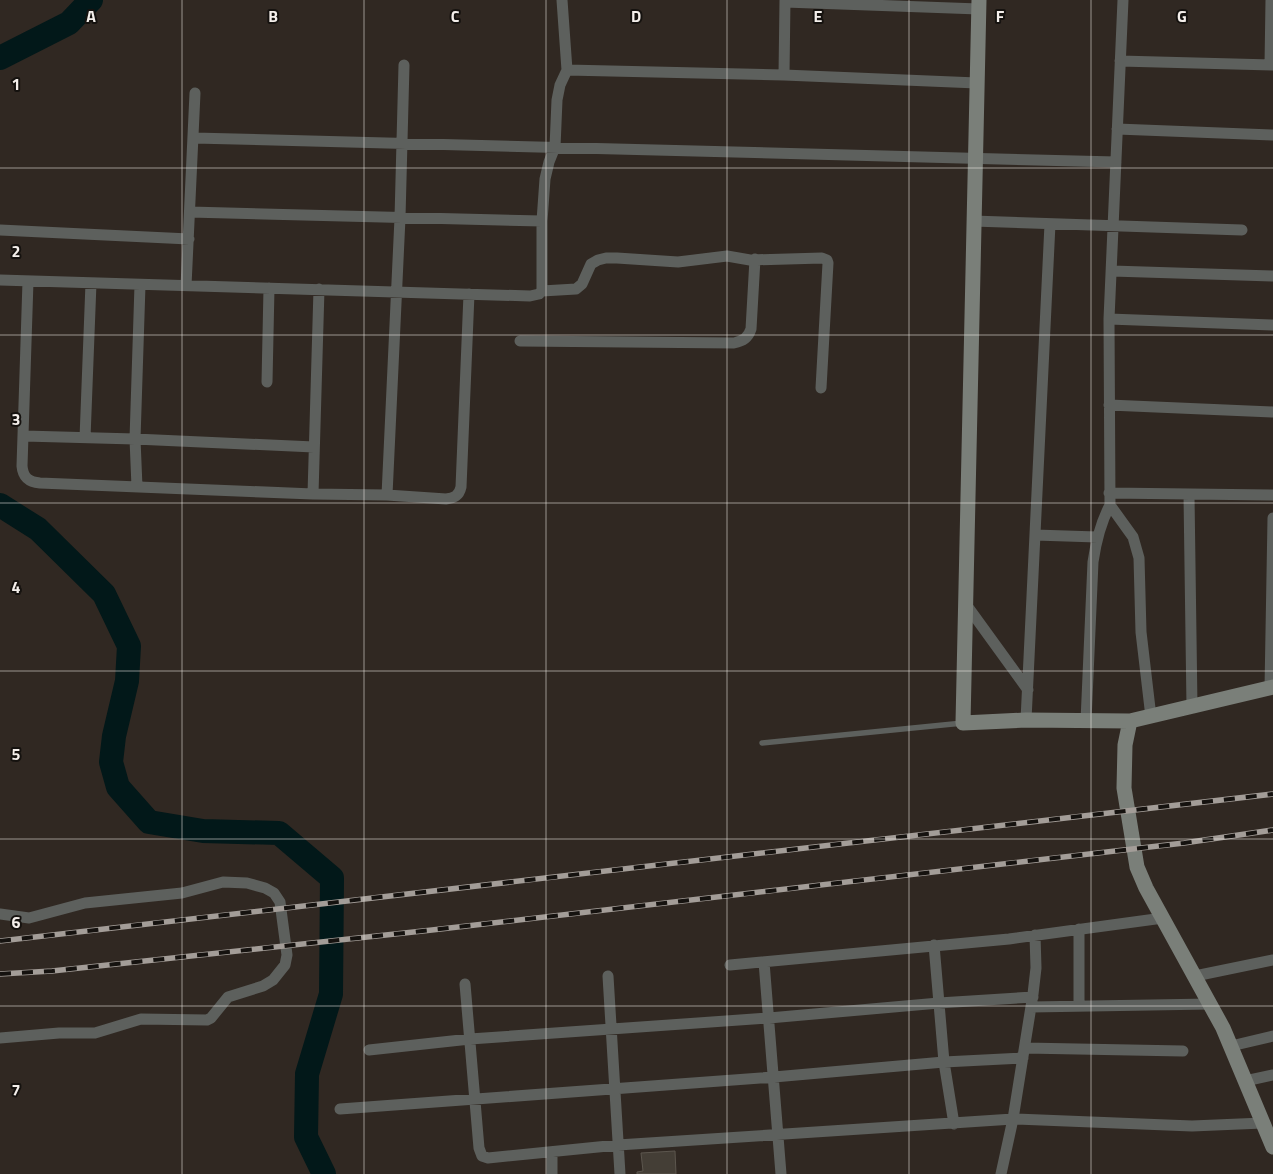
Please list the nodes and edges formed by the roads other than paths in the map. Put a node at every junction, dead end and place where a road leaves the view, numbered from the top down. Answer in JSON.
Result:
{"nodes":[{"id":1,"x":562,"y":0,"type":"edge"},
{"id":2,"x":1123,"y":0,"type":"edge"},
{"id":3,"x":1271,"y":0,"type":"edge"},
{"id":4,"x":784,"y":1,"type":"edge"},
{"id":5,"x":979,"y":4,"type":"edge"},
{"id":6,"x":1272,"y":16,"type":"edge"},
{"id":7,"x":1120,"y":61,"type":"junction"},
{"id":8,"x":1272,"y":65,"type":"edge"},
{"id":9,"x":404,"y":66,"type":"dead end"},
{"id":10,"x":567,"y":70,"type":"junction"},
{"id":11,"x":784,"y":75,"type":"junction"},
{"id":12,"x":977,"y":84,"type":"junction"},
{"id":13,"x":195,"y":93,"type":"dead end"},
{"id":14,"x":1118,"y":129,"type":"junction"},
{"id":15,"x":1273,"y":135,"type":"edge"},
{"id":16,"x":194,"y":138,"type":"junction"},
{"id":17,"x":402,"y":144,"type":"junction"},
{"id":18,"x":556,"y":147,"type":"junction"},
{"id":19,"x":975,"y":159,"type":"junction"},
{"id":20,"x":1116,"y":162,"type":"junction"},
{"id":21,"x":190,"y":212,"type":"junction"},
{"id":22,"x":400,"y":218,"type":"junction"},
{"id":23,"x":542,"y":221,"type":"junction"},
{"id":24,"x":973,"y":221,"type":"junction"},
{"id":25,"x":1050,"y":224,"type":"junction"},
{"id":26,"x":1113,"y":226,"type":"junction"},
{"id":27,"x":0,"y":230,"type":"edge"},
{"id":28,"x":1242,"y":230,"type":"dead end"},
{"id":29,"x":189,"y":239,"type":"junction"},
{"id":30,"x":755,"y":260,"type":"junction"},
{"id":31,"x":1112,"y":271,"type":"junction"},
{"id":32,"x":1273,"y":276,"type":"edge"},
{"id":33,"x":0,"y":280,"type":"edge"},
{"id":34,"x":28,"y":281,"type":"junction"},
{"id":35,"x":91,"y":283,"type":"junction"},
{"id":36,"x":140,"y":285,"type":"junction"},
{"id":37,"x":186,"y":286,"type":"junction"},
{"id":38,"x":269,"y":288,"type":"junction"},
{"id":39,"x":319,"y":289,"type":"junction"},
{"id":40,"x":542,"y":291,"type":"junction"},
{"id":41,"x":397,"y":292,"type":"junction"},
{"id":42,"x":469,"y":294,"type":"junction"},
{"id":43,"x":1109,"y":319,"type":"junction"},
{"id":44,"x":1273,"y":325,"type":"edge"},
{"id":45,"x":520,"y":342,"type":"dead end"},
{"id":46,"x":267,"y":382,"type":"dead end"},
{"id":47,"x":821,"y":388,"type":"dead end"},
{"id":48,"x":1109,"y":405,"type":"junction"},
{"id":49,"x":1273,"y":412,"type":"edge"},
{"id":50,"x":24,"y":436,"type":"junction"},
{"id":51,"x":85,"y":438,"type":"junction"},
{"id":52,"x":135,"y":439,"type":"junction"},
{"id":53,"x":314,"y":448,"type":"junction"},
{"id":54,"x":137,"y":487,"type":"junction"},
{"id":55,"x":313,"y":494,"type":"junction"},
{"id":56,"x":387,"y":495,"type":"junction"},
{"id":57,"x":1189,"y":495,"type":"junction"},
{"id":58,"x":1273,"y":495,"type":"edge"},
{"id":59,"x":1110,"y":499,"type":"junction"},
{"id":60,"x":1273,"y":518,"type":"edge"},
{"id":61,"x":1035,"y":534,"type":"junction"},
{"id":62,"x":1097,"y":536,"type":"junction"},
{"id":63,"x":965,"y":603,"type":"junction"},
{"id":64,"x":1271,"y":688,"type":"edge"},
{"id":65,"x":1028,"y":690,"type":"junction"},
{"id":66,"x":1192,"y":707,"type":"junction"},
{"id":67,"x":1151,"y":717,"type":"junction"},
{"id":68,"x":1026,"y":720,"type":"junction"},
{"id":69,"x":1086,"y":721,"type":"junction"},
{"id":70,"x":1130,"y":721,"type":"junction"},
{"id":71,"x":963,"y":723,"type":"junction"},
{"id":72,"x":762,"y":743,"type":"dead end"},
{"id":73,"x":0,"y":914,"type":"edge"},
{"id":74,"x":1163,"y":918,"type":"junction"},
{"id":75,"x":1079,"y":930,"type":"junction"},
{"id":76,"x":1035,"y":935,"type":"junction"},
{"id":77,"x":934,"y":945,"type":"junction"},
{"id":78,"x":1273,"y":960,"type":"edge"},
{"id":79,"x":764,"y":962,"type":"junction"},
{"id":80,"x":730,"y":965,"type":"dead end"},
{"id":81,"x":608,"y":976,"type":"dead end"},
{"id":82,"x":1194,"y":976,"type":"junction"},
{"id":83,"x":465,"y":984,"type":"dead end"},
{"id":84,"x":1032,"y":1002,"type":"junction"},
{"id":85,"x":939,"y":1003,"type":"junction"},
{"id":86,"x":1210,"y":1004,"type":"junction"},
{"id":87,"x":1079,"y":1006,"type":"junction"},
{"id":88,"x":769,"y":1018,"type":"junction"},
{"id":89,"x":611,"y":1029,"type":"junction"},
{"id":90,"x":1273,"y":1036,"type":"edge"},
{"id":91,"x":0,"y":1038,"type":"edge"},
{"id":92,"x":470,"y":1039,"type":"junction"},
{"id":93,"x":1231,"y":1046,"type":"junction"},
{"id":94,"x":369,"y":1050,"type":"dead end"},
{"id":95,"x":1183,"y":1051,"type":"dead end"},
{"id":96,"x":1024,"y":1053,"type":"junction"},
{"id":97,"x":944,"y":1062,"type":"junction"},
{"id":98,"x":1273,"y":1075,"type":"edge"},
{"id":99,"x":774,"y":1077,"type":"junction"},
{"id":100,"x":1245,"y":1081,"type":"junction"},
{"id":101,"x":615,"y":1089,"type":"junction"},
{"id":102,"x":475,"y":1098,"type":"junction"},
{"id":103,"x":340,"y":1109,"type":"dead end"},
{"id":104,"x":1013,"y":1119,"type":"junction"},
{"id":105,"x":1263,"y":1123,"type":"junction"},
{"id":106,"x":954,"y":1124,"type":"junction"},
{"id":107,"x":778,"y":1136,"type":"junction"},
{"id":108,"x":618,"y":1145,"type":"junction"},
{"id":109,"x":1273,"y":1147,"type":"edge"},
{"id":110,"x":552,"y":1152,"type":"junction"},
{"id":111,"x":552,"y":1174,"type":"edge"},
{"id":112,"x":620,"y":1174,"type":"edge"},
{"id":113,"x":781,"y":1174,"type":"edge"},
{"id":114,"x":1001,"y":1174,"type":"edge"}],
"edges":[{"from":1,"to":10,"type":"street"},
{"from":2,"to":7,"type":"street"},
{"from":3,"to":6,"type":"street"},
{"from":4,"to":5,"type":"street"},
{"from":4,"to":11,"type":"street"},
{"from":5,"to":12,"type":"street"},
{"from":6,"to":8,"type":"street"},
{"from":7,"to":8,"type":"street"},
{"from":7,"to":14,"type":"street"},
{"from":9,"to":17,"type":"street"},
{"from":10,"to":11,"type":"street"},
{"from":10,"to":18,"type":"street"},
{"from":11,"to":12,"type":"street"},
{"from":12,"to":19,"type":"street"},
{"from":13,"to":16,"type":"street"},
{"from":14,"to":15,"type":"street"},
{"from":14,"to":20,"type":"street"},
{"from":16,"to":17,"type":"street"},
{"from":16,"to":21,"type":"street"},
{"from":17,"to":18,"type":"street"},
{"from":17,"to":22,"type":"street"},
{"from":18,"to":19,"type":"street"},
{"from":18,"to":23,"type":"street"},
{"from":19,"to":20,"type":"street"},
{"from":19,"to":24,"type":"street"},
{"from":20,"to":26,"type":"street"},
{"from":21,"to":22,"type":"street"},
{"from":21,"to":29,"type":"street"},
{"from":22,"to":23,"type":"street"},
{"from":22,"to":41,"type":"street"},
{"from":23,"to":40,"type":"street"},
{"from":24,"to":25,"type":"street"},
{"from":24,"to":63,"type":"street"},
{"from":25,"to":26,"type":"street"},
{"from":25,"to":61,"type":"street"},
{"from":26,"to":28,"type":"street"},
{"from":26,"to":31,"type":"street"},
{"from":27,"to":29,"type":"street"},
{"from":29,"to":37,"type":"street"},
{"from":30,"to":40,"type":"street"},
{"from":30,"to":45,"type":"street"},
{"from":30,"to":47,"type":"street"},
{"from":31,"to":32,"type":"street"},
{"from":31,"to":43,"type":"street"},
{"from":33,"to":34,"type":"street"},
{"from":34,"to":35,"type":"street"},
{"from":34,"to":50,"type":"street"},
{"from":35,"to":36,"type":"street"},
{"from":35,"to":51,"type":"street"},
{"from":36,"to":37,"type":"street"},
{"from":36,"to":52,"type":"street"},
{"from":37,"to":38,"type":"street"},
{"from":38,"to":39,"type":"street"},
{"from":38,"to":46,"type":"street"},
{"from":39,"to":41,"type":"street"},
{"from":39,"to":53,"type":"street"},
{"from":40,"to":42,"type":"street"},
{"from":41,"to":42,"type":"street"},
{"from":41,"to":56,"type":"street"},
{"from":42,"to":56,"type":"street"},
{"from":43,"to":44,"type":"street"},
{"from":43,"to":48,"type":"street"},
{"from":48,"to":49,"type":"street"},
{"from":48,"to":59,"type":"street"},
{"from":50,"to":51,"type":"street"},
{"from":50,"to":54,"type":"street"},
{"from":51,"to":52,"type":"street"},
{"from":52,"to":53,"type":"street"},
{"from":52,"to":54,"type":"street"},
{"from":53,"to":55,"type":"street"},
{"from":54,"to":55,"type":"street"},
{"from":55,"to":56,"type":"street"},
{"from":57,"to":58,"type":"street"},
{"from":57,"to":59,"type":"street"},
{"from":57,"to":66,"type":"street"},
{"from":59,"to":62,"type":"street"},
{"from":59,"to":67,"type":"street"},
{"from":60,"to":64,"type":"street"},
{"from":61,"to":62,"type":"street"},
{"from":61,"to":65,"type":"street"},
{"from":62,"to":69,"type":"street"},
{"from":63,"to":65,"type":"street"},
{"from":63,"to":71,"type":"street"},
{"from":64,"to":66,"type":"street"},
{"from":65,"to":68,"type":"street"},
{"from":66,"to":67,"type":"street"},
{"from":67,"to":70,"type":"street"},
{"from":68,"to":69,"type":"street"},
{"from":68,"to":71,"type":"street"},
{"from":69,"to":70,"type":"street"},
{"from":70,"to":74,"type":"street"},
{"from":71,"to":72,"type":"lane"},
{"from":73,"to":91,"type":"street"},
{"from":74,"to":75,"type":"street"},
{"from":74,"to":82,"type":"street"},
{"from":75,"to":76,"type":"street"},
{"from":75,"to":87,"type":"street"},
{"from":76,"to":77,"type":"street"},
{"from":76,"to":84,"type":"street"},
{"from":77,"to":79,"type":"street"},
{"from":77,"to":85,"type":"street"},
{"from":78,"to":82,"type":"street"},
{"from":79,"to":80,"type":"street"},
{"from":79,"to":88,"type":"street"},
{"from":81,"to":89,"type":"street"},
{"from":82,"to":86,"type":"street"},
{"from":83,"to":92,"type":"street"},
{"from":84,"to":85,"type":"street"},
{"from":84,"to":87,"type":"street"},
{"from":84,"to":96,"type":"street"},
{"from":85,"to":88,"type":"street"},
{"from":85,"to":97,"type":"street"},
{"from":86,"to":87,"type":"street"},
{"from":86,"to":93,"type":"street"},
{"from":88,"to":89,"type":"street"},
{"from":88,"to":99,"type":"street"},
{"from":89,"to":92,"type":"street"},
{"from":89,"to":101,"type":"street"},
{"from":90,"to":93,"type":"street"},
{"from":92,"to":94,"type":"street"},
{"from":92,"to":102,"type":"street"},
{"from":93,"to":100,"type":"street"},
{"from":95,"to":96,"type":"street"},
{"from":96,"to":97,"type":"street"},
{"from":96,"to":104,"type":"street"},
{"from":97,"to":99,"type":"street"},
{"from":97,"to":106,"type":"street"},
{"from":98,"to":100,"type":"street"},
{"from":99,"to":101,"type":"street"},
{"from":99,"to":107,"type":"street"},
{"from":100,"to":105,"type":"street"},
{"from":101,"to":102,"type":"street"},
{"from":101,"to":108,"type":"street"},
{"from":102,"to":103,"type":"street"},
{"from":102,"to":110,"type":"street"},
{"from":104,"to":105,"type":"street"},
{"from":104,"to":106,"type":"street"},
{"from":104,"to":114,"type":"street"},
{"from":105,"to":109,"type":"street"},
{"from":106,"to":107,"type":"street"},
{"from":107,"to":108,"type":"street"},
{"from":107,"to":113,"type":"street"},
{"from":108,"to":110,"type":"street"},
{"from":108,"to":112,"type":"street"},
{"from":110,"to":111,"type":"street"}]}
